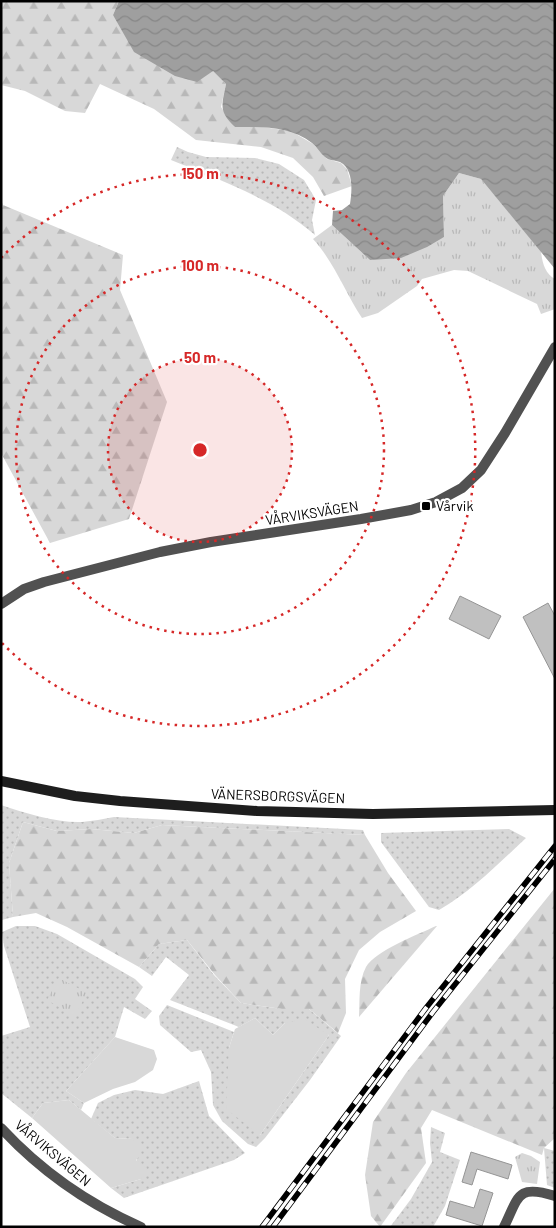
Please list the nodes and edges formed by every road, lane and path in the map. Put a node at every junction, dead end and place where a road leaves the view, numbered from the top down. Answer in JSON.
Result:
{"nodes":[{"id":1,"x":555,"y":347,"type":"edge"},
{"id":2,"x":1,"y":604,"type":"edge"},
{"id":3,"x":1,"y":781,"type":"edge"},
{"id":4,"x":555,"y":810,"type":"edge"},
{"id":5,"x":2,"y":1129,"type":"edge"},
{"id":6,"x":555,"y":1196,"type":"edge"},
{"id":7,"x":141,"y":1227,"type":"edge"},
{"id":8,"x":504,"y":1227,"type":"edge"}],
"edges":[{"from":1,"to":2,"type":"street","name":"VÅRVIKSVÄGEN"},
{"from":3,"to":4,"type":"main road","name":"VÄNERSBORGSVÄGEN"},
{"from":5,"to":7,"type":"street","name":"VÅRVIKSVÄGEN"},
{"from":6,"to":8,"type":"street"}]}
